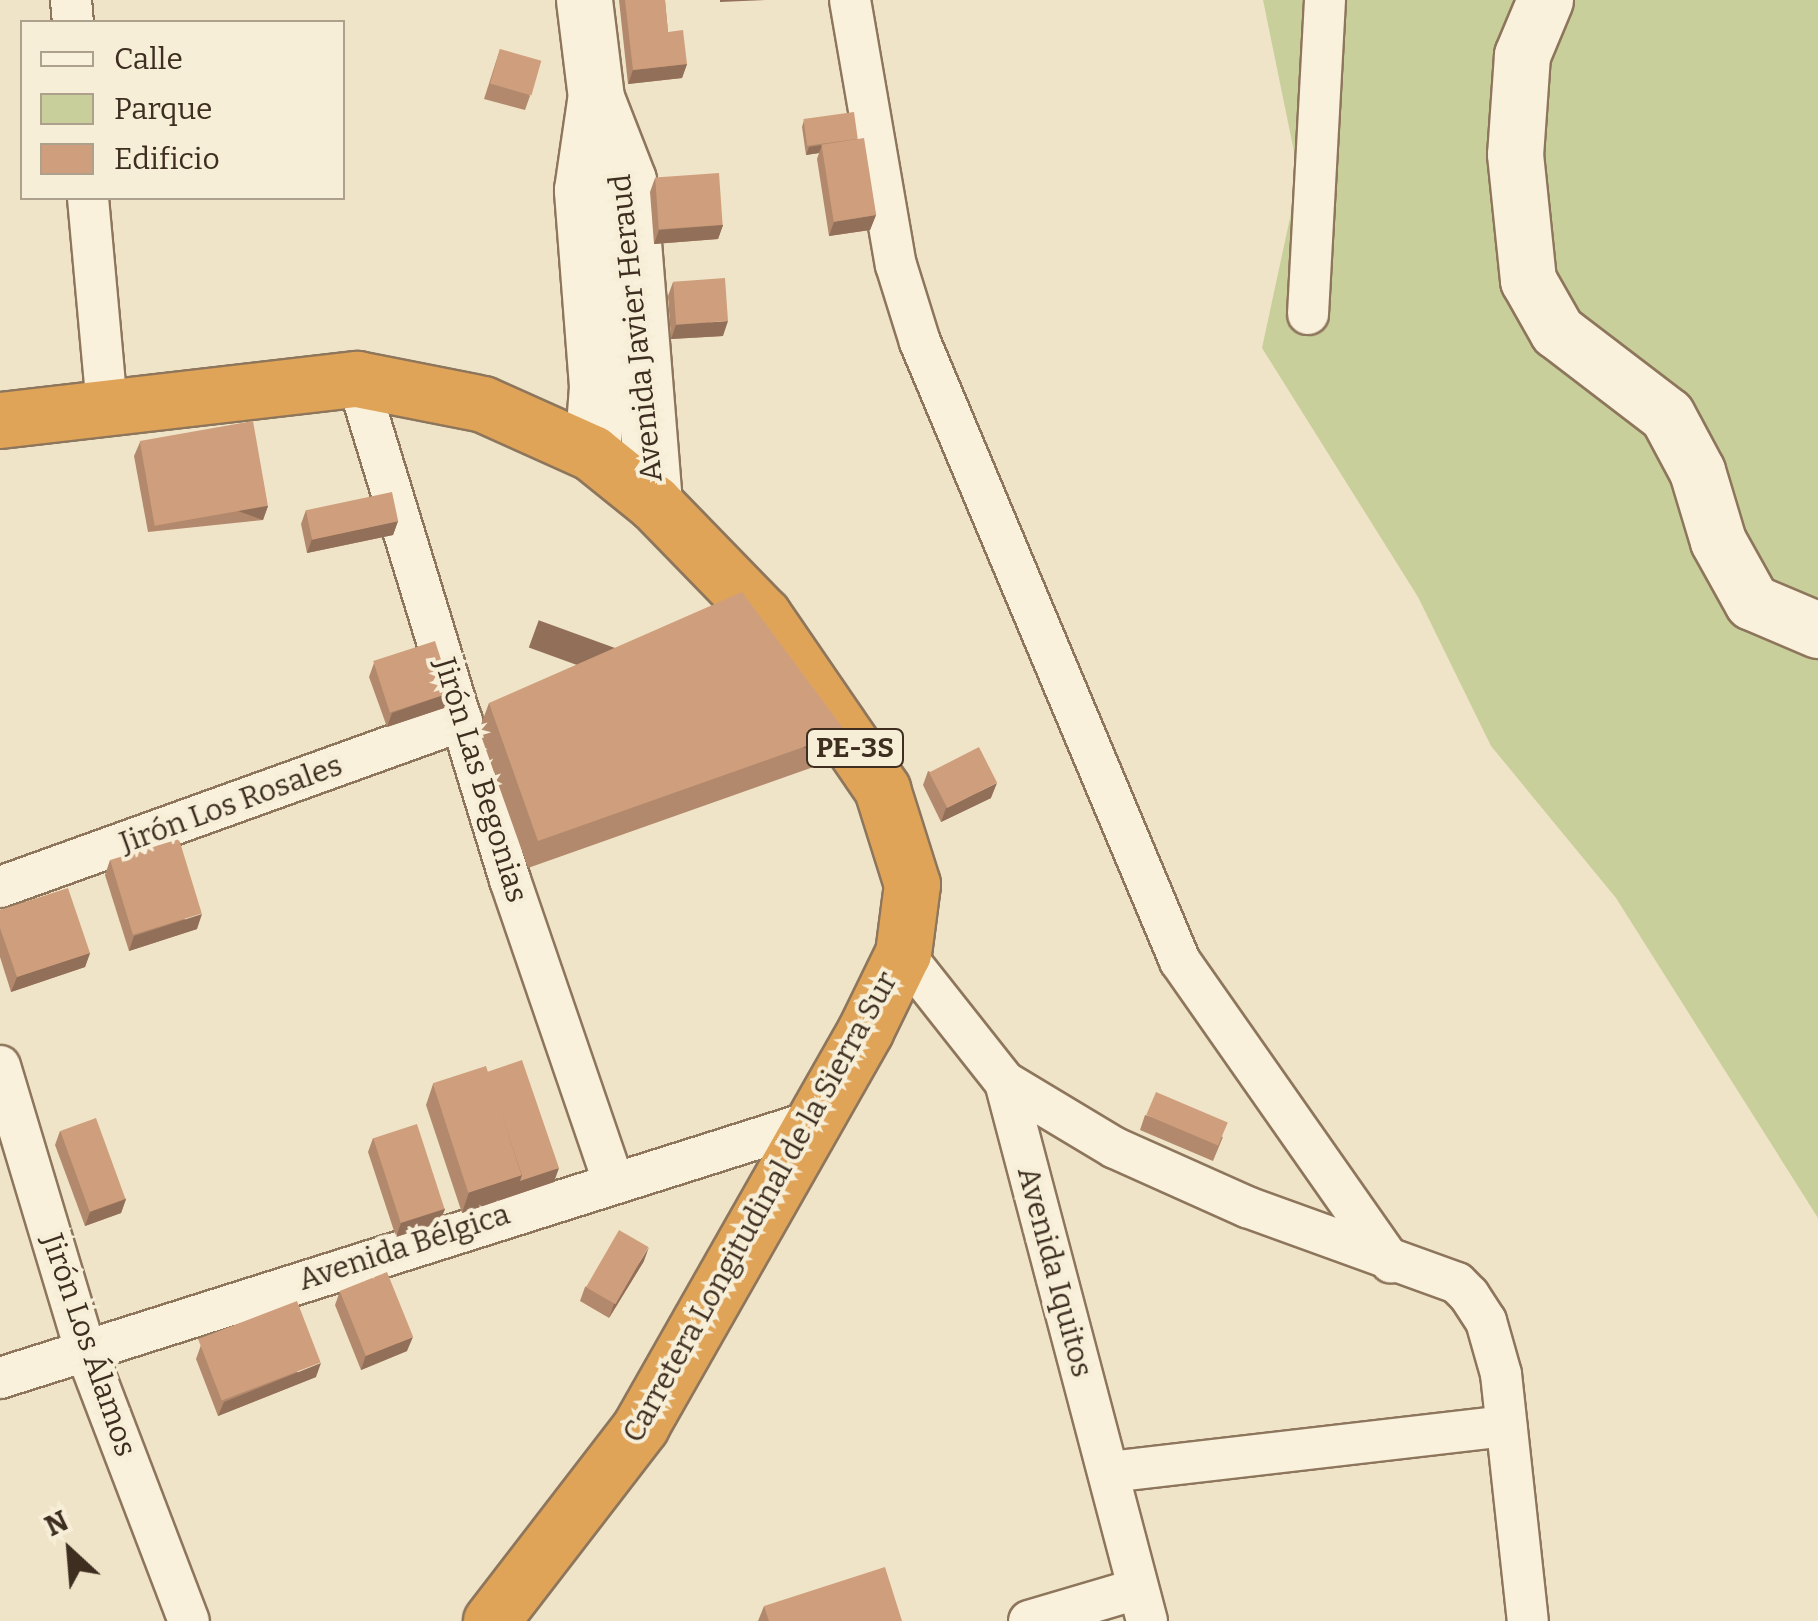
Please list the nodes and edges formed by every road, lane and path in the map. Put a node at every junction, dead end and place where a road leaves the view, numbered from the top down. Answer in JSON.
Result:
{"nodes":[{"id":1,"x":584,"y":0,"type":"edge"},
{"id":2,"x":850,"y":0,"type":"edge"},
{"id":3,"x":1325,"y":0,"type":"edge"},
{"id":4,"x":1544,"y":0,"type":"edge"},
{"id":5,"x":596,"y":98,"type":"junction"},
{"id":6,"x":88,"y":200,"type":"edge"},
{"id":7,"x":1308,"y":314,"type":"dead end"},
{"id":8,"x":357,"y":378,"type":"junction"},
{"id":9,"x":106,"y":406,"type":"junction"},
{"id":10,"x":0,"y":420,"type":"edge"},
{"id":11,"x":592,"y":453,"type":"junction"},
{"id":12,"x":654,"y":503,"type":"junction"},
{"id":13,"x":1818,"y":630,"type":"edge"},
{"id":14,"x":462,"y":721,"type":"junction"},
{"id":15,"x":0,"y":888,"type":"edge"},
{"id":16,"x":903,"y":952,"type":"junction"},
{"id":17,"x":0,"y":1066,"type":"edge"},
{"id":18,"x":1004,"y":1082,"type":"junction"},
{"id":19,"x":810,"y":1122,"type":"junction"},
{"id":20,"x":612,"y":1180,"type":"junction"},
{"id":21,"x":1391,"y":1262,"type":"junction"},
{"id":22,"x":85,"y":1349,"type":"junction"},
{"id":23,"x":0,"y":1378,"type":"edge"},
{"id":24,"x":1506,"y":1426,"type":"junction"},
{"id":25,"x":1109,"y":1472,"type":"junction"},
{"id":26,"x":1142,"y":1605,"type":"edge"},
{"id":27,"x":189,"y":1621,"type":"edge"},
{"id":28,"x":492,"y":1621,"type":"edge"},
{"id":29,"x":1029,"y":1621,"type":"edge"},
{"id":30,"x":1528,"y":1621,"type":"edge"}],
"edges":[{"from":1,"to":5,"type":"main road","name":"Avenida Javier Heraud"},
{"from":2,"to":21,"type":"street"},
{"from":3,"to":7,"type":"street"},
{"from":4,"to":13,"type":"main road"},
{"from":5,"to":11,"type":"main road","name":"Avenida Javier Heraud"},
{"from":5,"to":12,"type":"main road","name":"Avenida Javier Heraud"},
{"from":6,"to":9,"type":"street"},
{"from":8,"to":9,"type":"highway","name":"Carretera Longitudinal de la Sierra Sur","number":"PE-3S"},
{"from":8,"to":11,"type":"highway","name":"Carretera Longitudinal de la Sierra Sur","number":"PE-3S"},
{"from":8,"to":14,"type":"street","name":"Jirón Las Begonias"},
{"from":9,"to":10,"type":"highway","name":"Carretera Longitudinal de la Sierra Sur","number":"PE-3S"},
{"from":11,"to":12,"type":"highway","name":"Carretera Longitudinal de la Sierra Sur","number":"PE-3S"},
{"from":12,"to":16,"type":"highway","name":"Carretera Longitudinal de la Sierra Sur","number":"PE-3S"},
{"from":14,"to":15,"type":"street","name":"Jirón Los Rosales"},
{"from":14,"to":20,"type":"street","name":"Jirón Las Begonias"},
{"from":16,"to":18,"type":"street","name":"Avenida Iquitos"},
{"from":16,"to":19,"type":"highway","name":"Carretera Longitudinal de la Sierra Sur","number":"PE-3S"},
{"from":17,"to":22,"type":"street","name":"Jirón Los Álamos"},
{"from":18,"to":21,"type":"street"},
{"from":18,"to":25,"type":"street","name":"Avenida Iquitos"},
{"from":19,"to":20,"type":"street","name":"Avenida Bélgica"},
{"from":19,"to":28,"type":"highway","name":"Carretera Longitudinal de la Sierra Sur","number":"PE-3S"},
{"from":20,"to":22,"type":"street","name":"Avenida Bélgica"},
{"from":21,"to":24,"type":"street"},
{"from":22,"to":23,"type":"street","name":"Avenida Bélgica"},
{"from":22,"to":27,"type":"street","name":"Jirón Los Álamos"},
{"from":24,"to":25,"type":"street"},
{"from":24,"to":30,"type":"street"},
{"from":25,"to":26,"type":"street","name":"Avenida Iquitos"},
{"from":26,"to":29,"type":"street"}]}
